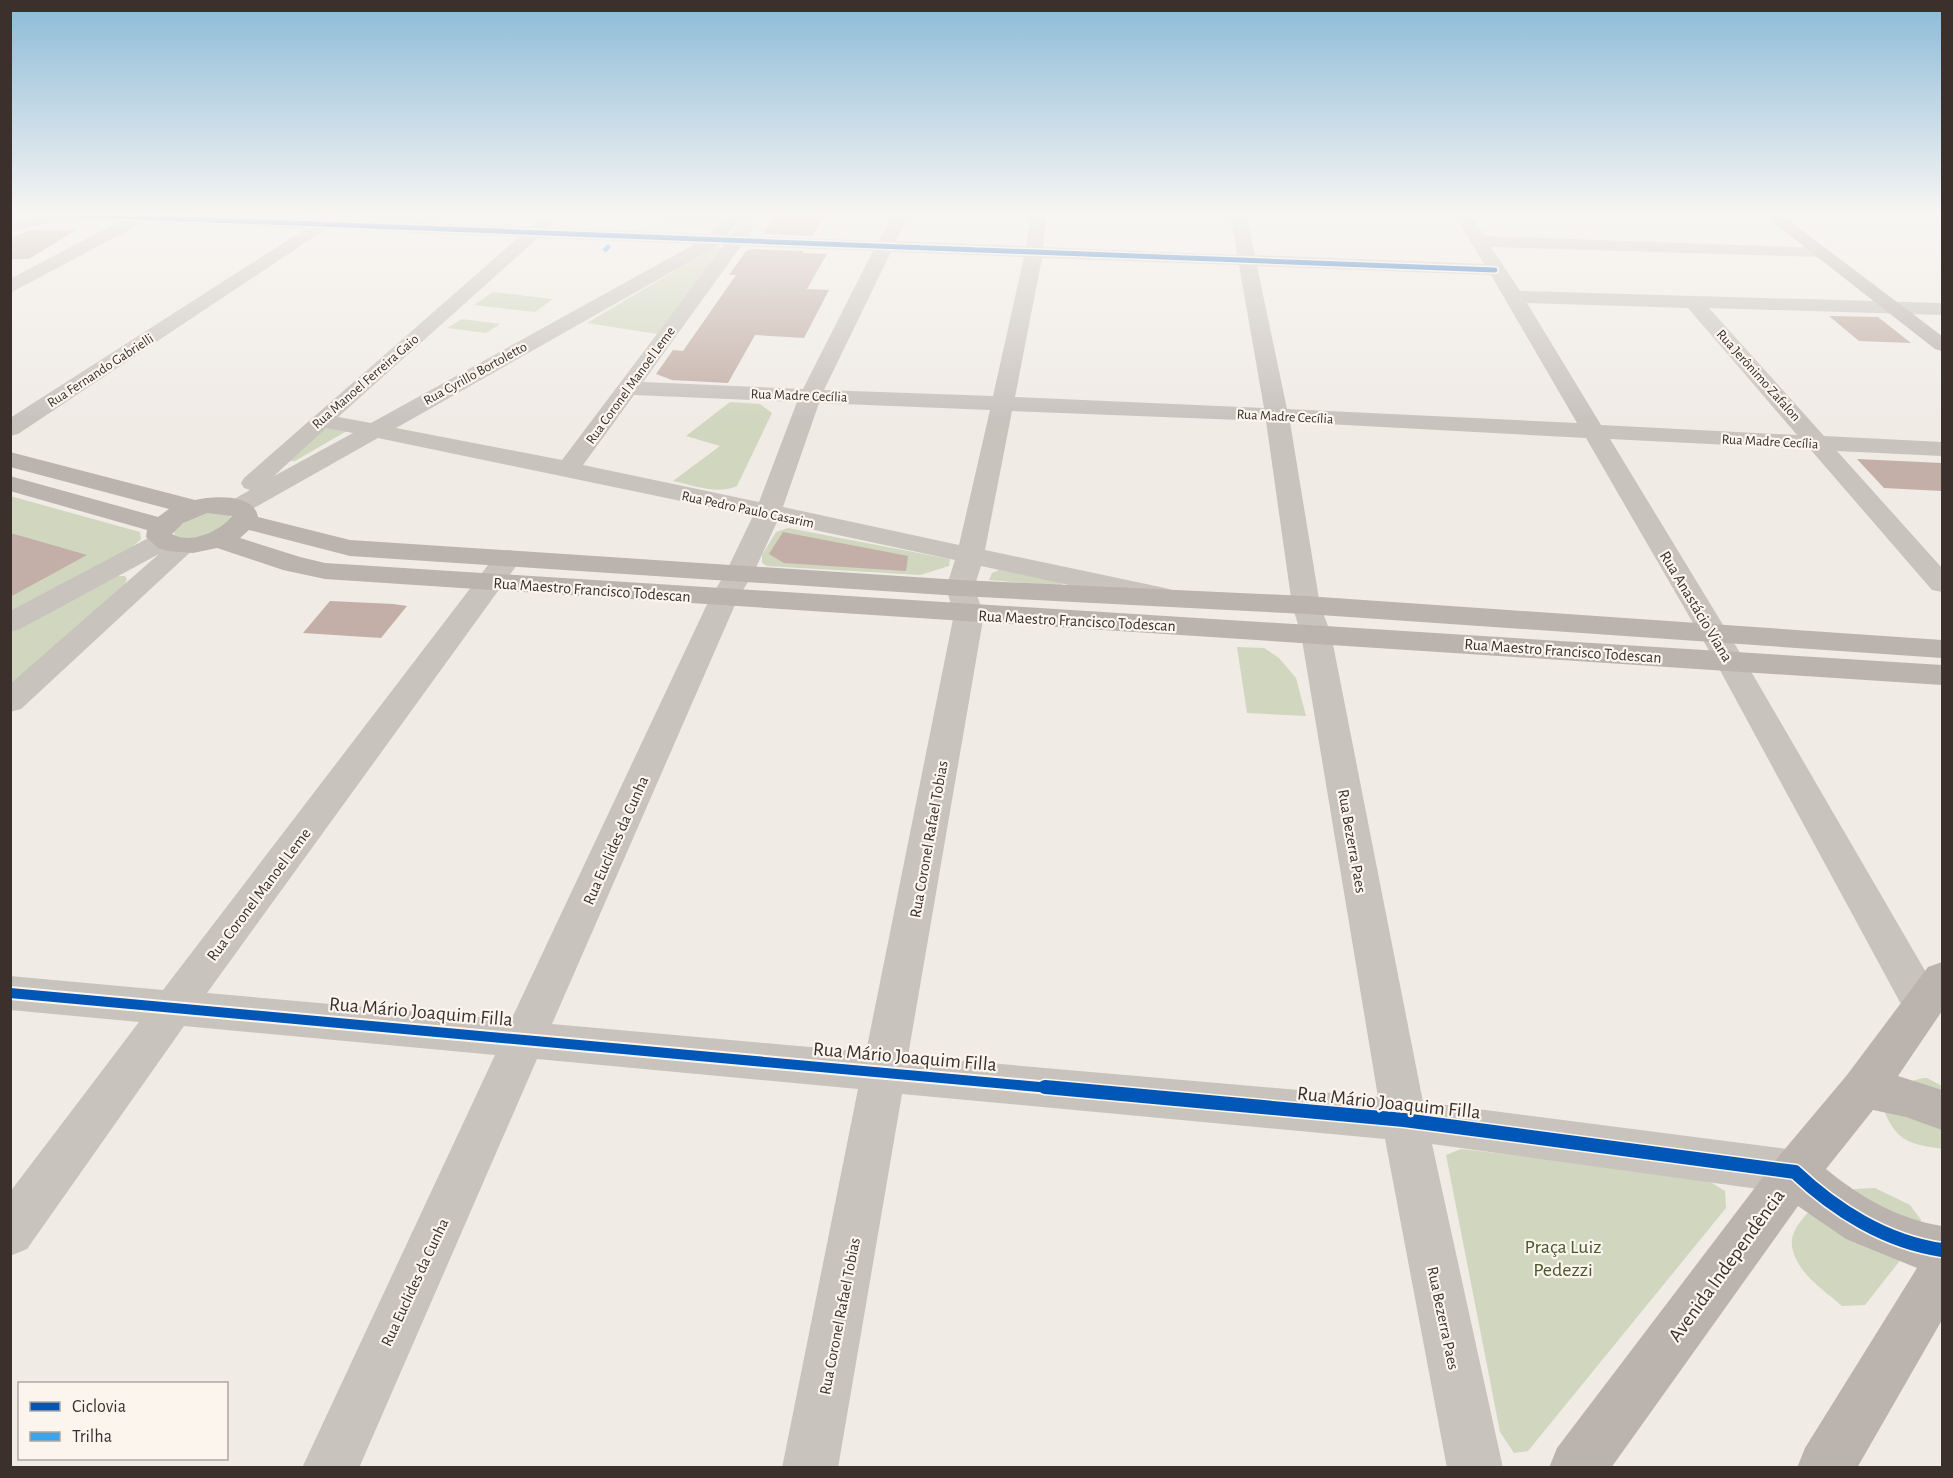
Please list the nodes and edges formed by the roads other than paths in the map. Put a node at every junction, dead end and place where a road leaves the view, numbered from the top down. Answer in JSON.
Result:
{"nodes":[{"id":1,"x":234,"y":282,"type":"edge"},
{"id":2,"x":479,"y":282,"type":"edge"},
{"id":3,"x":639,"y":282,"type":"edge"},
{"id":4,"x":706,"y":282,"type":"edge"},
{"id":5,"x":867,"y":282,"type":"edge"},
{"id":6,"x":1027,"y":282,"type":"edge"},
{"id":7,"x":1252,"y":282,"type":"edge"},
{"id":8,"x":1503,"y":282,"type":"edge"},
{"id":9,"x":1860,"y":282,"type":"edge"},
{"id":10,"x":1514,"y":297,"type":"junction"},
{"id":11,"x":1693,"y":302,"type":"junction"},
{"id":12,"x":1894,"y":308,"type":"junction"},
{"id":13,"x":1942,"y":309,"type":"edge"},
{"id":14,"x":1942,"y":345,"type":"edge"},
{"id":15,"x":627,"y":388,"type":"junction"},
{"id":16,"x":810,"y":396,"type":"junction"},
{"id":17,"x":1000,"y":404,"type":"junction"},
{"id":18,"x":1278,"y":415,"type":"junction"},
{"id":19,"x":321,"y":420,"type":"junction"},
{"id":20,"x":10,"y":429,"type":"edge"},
{"id":21,"x":373,"y":429,"type":"junction"},
{"id":22,"x":1594,"y":432,"type":"junction"},
{"id":23,"x":1819,"y":443,"type":"junction"},
{"id":24,"x":1942,"y":449,"type":"edge"},
{"id":25,"x":10,"y":459,"type":"edge"},
{"id":26,"x":568,"y":470,"type":"junction"},
{"id":27,"x":10,"y":483,"type":"edge"},
{"id":28,"x":195,"y":508,"type":"junction"},
{"id":29,"x":237,"y":511,"type":"junction"},
{"id":30,"x":768,"y":513,"type":"junction"},
{"id":31,"x":170,"y":538,"type":"junction"},
{"id":32,"x":217,"y":539,"type":"junction"},
{"id":33,"x":499,"y":570,"type":"junction"},
{"id":34,"x":1942,"y":584,"type":"edge"},
{"id":35,"x":731,"y":586,"type":"junction"},
{"id":36,"x":966,"y":586,"type":"junction"},
{"id":37,"x":1311,"y":620,"type":"junction"},
{"id":38,"x":10,"y":623,"type":"edge"},
{"id":39,"x":1714,"y":634,"type":"junction"},
{"id":40,"x":1942,"y":649,"type":"edge"},
{"id":41,"x":1730,"y":661,"type":"junction"},
{"id":42,"x":1942,"y":675,"type":"edge"},
{"id":43,"x":10,"y":702,"type":"edge"},
{"id":44,"x":1933,"y":992,"type":"edge"},
{"id":45,"x":10,"y":993,"type":"edge"},
{"id":46,"x":174,"y":1006,"type":"junction"},
{"id":47,"x":526,"y":1039,"type":"junction"},
{"id":48,"x":885,"y":1072,"type":"junction"},
{"id":49,"x":1863,"y":1089,"type":"junction"},
{"id":50,"x":1942,"y":1110,"type":"edge"},
{"id":51,"x":1404,"y":1120,"type":"junction"},
{"id":52,"x":1795,"y":1172,"type":"junction"},
{"id":53,"x":10,"y":1232,"type":"edge"},
{"id":54,"x":1942,"y":1250,"type":"edge"},
{"id":55,"x":1942,"y":1273,"type":"edge"},
{"id":56,"x":330,"y":1467,"type":"edge"},
{"id":57,"x":810,"y":1467,"type":"edge"},
{"id":58,"x":1475,"y":1467,"type":"edge"},
{"id":59,"x":1577,"y":1467,"type":"edge"},
{"id":60,"x":1825,"y":1467,"type":"edge"}],
"edges":[{"from":1,"to":20,"type":"street","name":"Rua Fernando Gabrielli"},
{"from":2,"to":19,"type":"street","name":"Rua Manoel Ferreira Gaio"},
{"from":3,"to":21,"type":"street","name":"Rua Cyrillo Bortoletto"},
{"from":4,"to":15,"type":"street","name":"Rua Coronel Manoel Leme"},
{"from":5,"to":16,"type":"street","name":"Rua Euclides da Cunha"},
{"from":6,"to":17,"type":"street","name":"Rua Coronel Rafael Tobias"},
{"from":7,"to":18,"type":"street","name":"Rua Bezerra Paes"},
{"from":8,"to":10,"type":"street","name":"Rua Anastácio Viana"},
{"from":9,"to":12,"type":"main road"},
{"from":10,"to":11,"type":"street"},
{"from":10,"to":22,"type":"street","name":"Rua Anastácio Viana"},
{"from":11,"to":12,"type":"street"},
{"from":11,"to":23,"type":"street","name":"Rua Jerônimo Zafalon"},
{"from":12,"to":13,"type":"street"},
{"from":12,"to":14,"type":"main road"},
{"from":15,"to":16,"type":"street","name":"Rua Madre Cecília"},
{"from":15,"to":26,"type":"street","name":"Rua Coronel Manoel Leme"},
{"from":16,"to":17,"type":"street","name":"Rua Madre Cecília"},
{"from":16,"to":30,"type":"street","name":"Rua Euclides da Cunha"},
{"from":17,"to":18,"type":"street","name":"Rua Madre Cecília"},
{"from":17,"to":36,"type":"street","name":"Rua Coronel Rafael Tobias"},
{"from":18,"to":22,"type":"street","name":"Rua Madre Cecília"},
{"from":18,"to":37,"type":"street","name":"Rua Bezerra Paes"},
{"from":19,"to":21,"type":"street","name":"Rua Pedro Paulo Casarim"},
{"from":19,"to":29,"type":"street","name":"Rua Manoel Ferreira Gaio"},
{"from":21,"to":26,"type":"street","name":"Rua Pedro Paulo Casarim"},
{"from":21,"to":29,"type":"street","name":"Rua Cyrillo Bortoletto"},
{"from":22,"to":23,"type":"street","name":"Rua Madre Cecília"},
{"from":22,"to":39,"type":"street","name":"Rua Anastácio Viana"},
{"from":23,"to":24,"type":"street","name":"Rua Madre Cecília"},
{"from":23,"to":34,"type":"street","name":"Rua Jerônimo Zafalon"},
{"from":25,"to":28,"type":"main road"},
{"from":26,"to":30,"type":"street","name":"Rua Pedro Paulo Casarim"},
{"from":27,"to":31,"type":"main road"},
{"from":28,"to":29,"type":"main road","name":"Rua Maestro Francisco Todescan"},
{"from":28,"to":31,"type":"main road"},
{"from":29,"to":32,"type":"main road"},
{"from":29,"to":33,"type":"main road","name":"Rua Maestro Francisco Todescan"},
{"from":30,"to":35,"type":"street","name":"Rua Euclides da Cunha"},
{"from":30,"to":36,"type":"street","name":"Rua Pedro Paulo Casarim"},
{"from":31,"to":32,"type":"main road"},
{"from":31,"to":38,"type":"street"},
{"from":31,"to":43,"type":"street"},
{"from":32,"to":33,"type":"main road","name":"Rua Maestro Francisco Todescan"},
{"from":33,"to":35,"type":"main road","name":"Rua Maestro Francisco Todescan"},
{"from":33,"to":46,"type":"street","name":"Rua Coronel Manoel Leme"},
{"from":35,"to":36,"type":"main road","name":"Rua Maestro Francisco Todescan"},
{"from":35,"to":47,"type":"street","name":"Rua Euclides da Cunha"},
{"from":36,"to":37,"type":"main road","name":"Rua Maestro Francisco Todescan"},
{"from":36,"to":37,"type":"main road","name":"Rua Maestro Francisco Todescan"},
{"from":36,"to":48,"type":"street","name":"Rua Coronel Rafael Tobias"},
{"from":37,"to":39,"type":"main road","name":"Rua Maestro Francisco Todescan"},
{"from":37,"to":41,"type":"main road","name":"Rua Maestro Francisco Todescan"},
{"from":37,"to":51,"type":"street","name":"Rua Bezerra Paes"},
{"from":39,"to":40,"type":"main road","name":"Rua Maestro Francisco Todescan"},
{"from":39,"to":41,"type":"street","name":"Rua Anastácio Viana"},
{"from":41,"to":42,"type":"main road","name":"Rua Maestro Francisco Todescan"},
{"from":41,"to":44,"type":"street","name":"Rua Anastácio Viana"},
{"from":44,"to":49,"type":"main road","name":"Avenida Independência"},
{"from":45,"to":46,"type":"street","name":"Rua Mário Joaquim Filla"},
{"from":46,"to":47,"type":"street","name":"Rua Mário Joaquim Filla"},
{"from":46,"to":53,"type":"street","name":"Rua Coronel Manoel Leme"},
{"from":47,"to":48,"type":"street","name":"Rua Mário Joaquim Filla"},
{"from":47,"to":56,"type":"street","name":"Rua Euclides da Cunha"},
{"from":48,"to":51,"type":"street","name":"Rua Mário Joaquim Filla"},
{"from":48,"to":57,"type":"street","name":"Rua Coronel Rafael Tobias"},
{"from":49,"to":50,"type":"main road"},
{"from":49,"to":52,"type":"main road","name":"Avenida Independência"},
{"from":51,"to":52,"type":"street","name":"Rua Mário Joaquim Filla"},
{"from":51,"to":58,"type":"street","name":"Rua Bezerra Paes"},
{"from":52,"to":54,"type":"main road"},
{"from":52,"to":59,"type":"main road","name":"Avenida Independência"},
{"from":55,"to":60,"type":"main road"}]}
